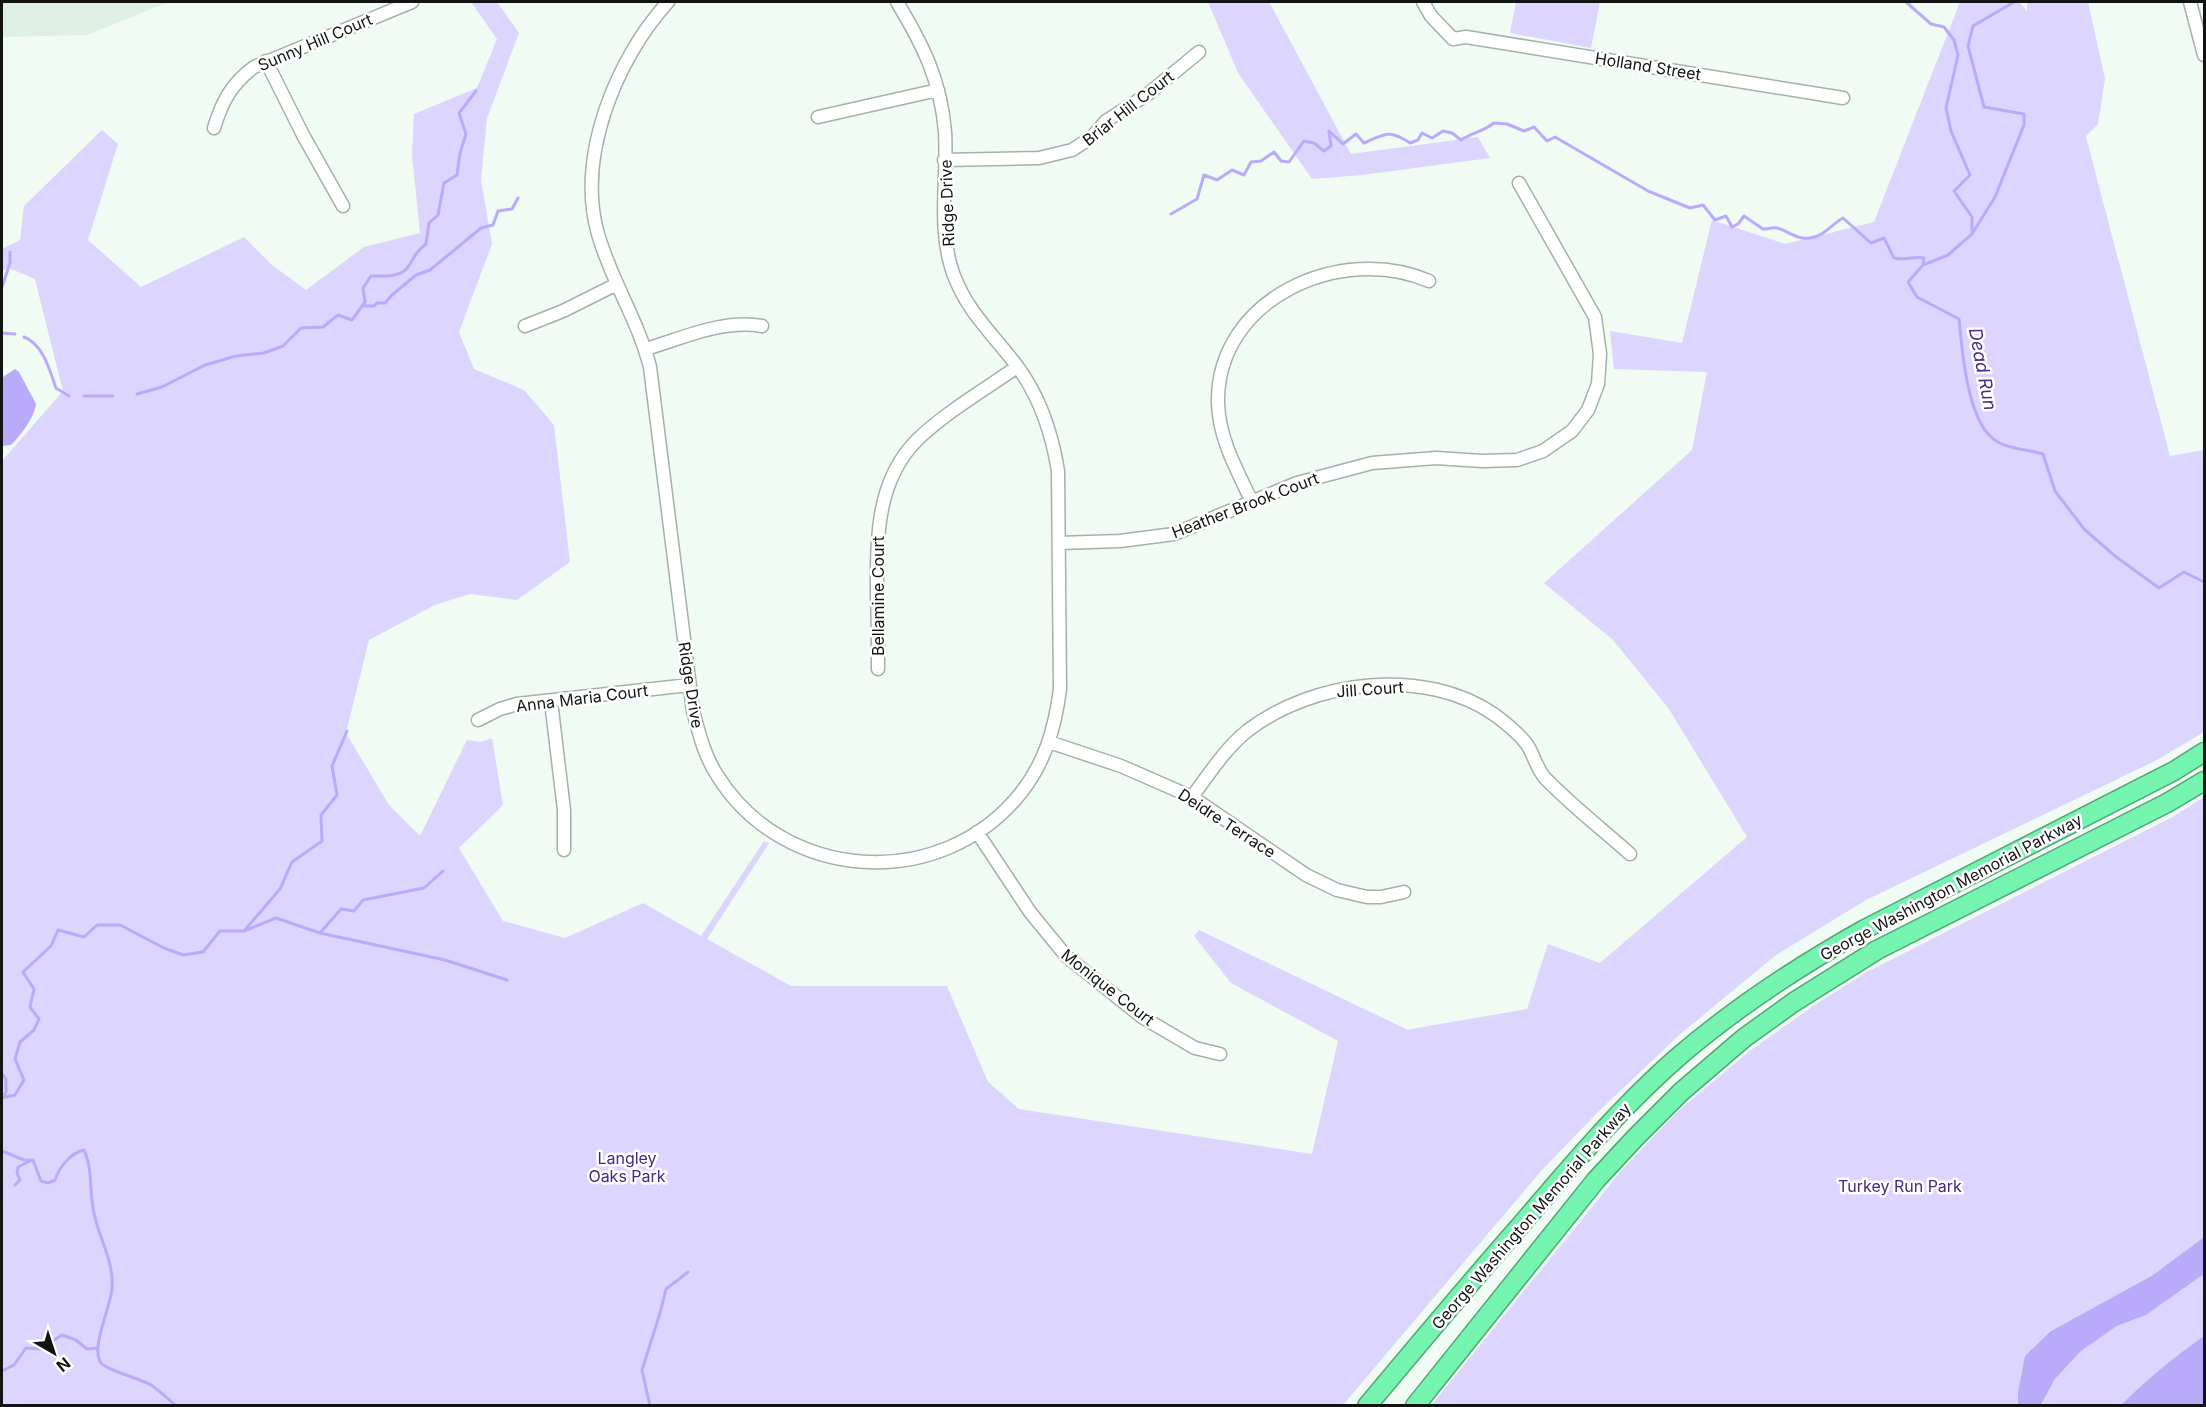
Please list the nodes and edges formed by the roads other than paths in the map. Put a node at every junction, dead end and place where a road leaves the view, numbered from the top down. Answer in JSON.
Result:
{"nodes":[{"id":1,"x":412,"y":2,"type":"edge"},
{"id":2,"x":668,"y":2,"type":"edge"},
{"id":3,"x":1423,"y":2,"type":"edge"},
{"id":4,"x":2190,"y":2,"type":"edge"},
{"id":5,"x":900,"y":3,"type":"edge"},
{"id":6,"x":1199,"y":52,"type":"dead end"},
{"id":7,"x":2205,"y":55,"type":"edge"},
{"id":8,"x":266,"y":61,"type":"junction"},
{"id":9,"x":938,"y":90,"type":"junction"},
{"id":10,"x":1843,"y":99,"type":"dead end"},
{"id":11,"x":818,"y":117,"type":"dead end"},
{"id":12,"x":214,"y":128,"type":"dead end"},
{"id":13,"x":945,"y":160,"type":"junction"},
{"id":14,"x":1519,"y":183,"type":"dead end"},
{"id":15,"x":343,"y":206,"type":"dead end"},
{"id":16,"x":1429,"y":281,"type":"dead end"},
{"id":17,"x":617,"y":284,"type":"junction"},
{"id":18,"x":525,"y":326,"type":"dead end"},
{"id":19,"x":762,"y":326,"type":"dead end"},
{"id":20,"x":646,"y":349,"type":"junction"},
{"id":21,"x":1017,"y":367,"type":"junction"},
{"id":22,"x":1252,"y":502,"type":"junction"},
{"id":23,"x":1059,"y":543,"type":"junction"},
{"id":24,"x":878,"y":669,"type":"dead end"},
{"id":25,"x":689,"y":685,"type":"junction"},
{"id":26,"x":551,"y":701,"type":"junction"},
{"id":27,"x":478,"y":720,"type":"dead end"},
{"id":28,"x":1049,"y":742,"type":"junction"},
{"id":29,"x":2205,"y":752,"type":"edge"},
{"id":30,"x":2205,"y":781,"type":"edge"},
{"id":31,"x":1192,"y":797,"type":"junction"},
{"id":32,"x":977,"y":832,"type":"junction"},
{"id":33,"x":564,"y":850,"type":"dead end"},
{"id":34,"x":1630,"y":854,"type":"dead end"},
{"id":35,"x":1404,"y":892,"type":"dead end"},
{"id":36,"x":1220,"y":1054,"type":"dead end"},
{"id":37,"x":1367,"y":1406,"type":"edge"},
{"id":38,"x":1415,"y":1406,"type":"edge"}],
"edges":[{"from":1,"to":8,"type":"street","name":"Sunny Hill Court"},
{"from":2,"to":17,"type":"street","name":"Ridge Drive"},
{"from":3,"to":10,"type":"street","name":"Holland Street"},
{"from":4,"to":7,"type":"street"},
{"from":5,"to":9,"type":"street","name":"Ridge Drive"},
{"from":6,"to":13,"type":"street","name":"Briar Hill Court"},
{"from":8,"to":12,"type":"street","name":"Sunny Hill Court"},
{"from":8,"to":15,"type":"street"},
{"from":9,"to":11,"type":"street"},
{"from":9,"to":13,"type":"street","name":"Ridge Drive"},
{"from":13,"to":21,"type":"street","name":"Ridge Drive"},
{"from":14,"to":22,"type":"street","name":"Heather Brook Court"},
{"from":16,"to":22,"type":"street"},
{"from":17,"to":18,"type":"street"},
{"from":17,"to":20,"type":"street","name":"Ridge Drive"},
{"from":19,"to":20,"type":"street"},
{"from":20,"to":25,"type":"street","name":"Ridge Drive"},
{"from":21,"to":23,"type":"street","name":"Ridge Drive"},
{"from":21,"to":24,"type":"street","name":"Bellamine Court"},
{"from":22,"to":23,"type":"street","name":"Heather Brook Court"},
{"from":23,"to":28,"type":"street","name":"Ridge Drive"},
{"from":25,"to":26,"type":"street","name":"Anna Maria Court"},
{"from":25,"to":32,"type":"street","name":"Ridge Drive"},
{"from":26,"to":27,"type":"street","name":"Anna Maria Court"},
{"from":26,"to":33,"type":"street"},
{"from":28,"to":31,"type":"street","name":"Deidre Terrace"},
{"from":28,"to":32,"type":"street","name":"Ridge Drive"},
{"from":29,"to":37,"type":"highway","name":"George Washington Memorial Parkway"},
{"from":30,"to":38,"type":"highway","name":"George Washington Memorial Parkway"},
{"from":31,"to":34,"type":"street","name":"Jill Court"},
{"from":31,"to":35,"type":"street","name":"Deidre Terrace"},
{"from":32,"to":36,"type":"street","name":"Monique Court"}]}
